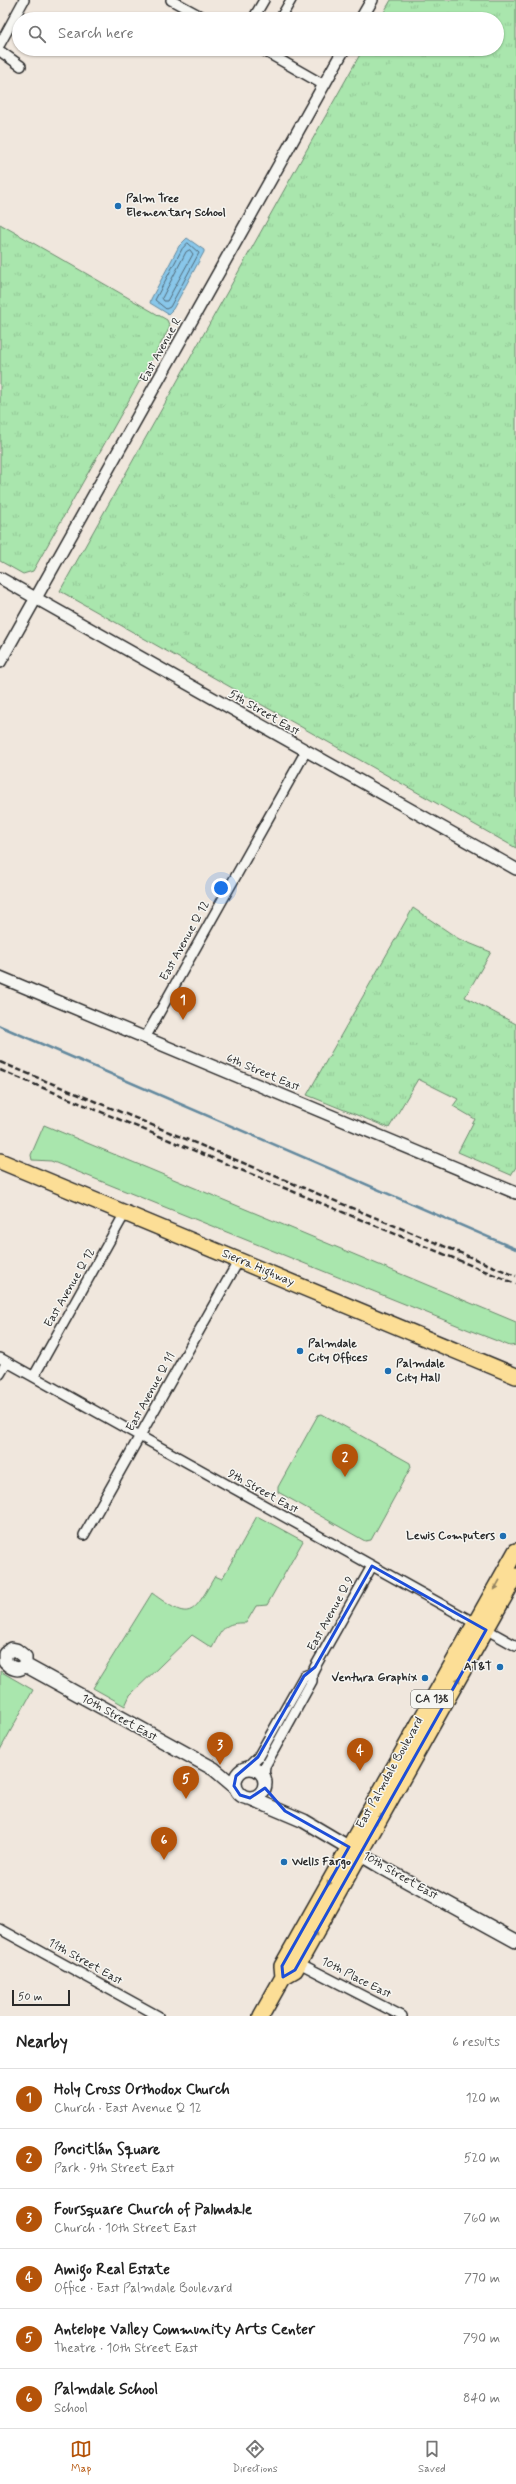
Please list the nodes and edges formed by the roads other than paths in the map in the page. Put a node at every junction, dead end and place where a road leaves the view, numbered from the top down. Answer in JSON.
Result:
{"nodes":[{"id":1,"x":24,"y":0,"type":"edge"},
{"id":2,"x":171,"y":0,"type":"edge"},
{"id":3,"x":264,"y":0,"type":"edge"},
{"id":4,"x":291,"y":0,"type":"edge"},
{"id":5,"x":372,"y":0,"type":"edge"},
{"id":6,"x":17,"y":12,"type":"edge"},
{"id":7,"x":193,"y":12,"type":"edge"},
{"id":8,"x":257,"y":12,"type":"edge"},
{"id":9,"x":284,"y":12,"type":"edge"},
{"id":10,"x":365,"y":12,"type":"edge"},
{"id":11,"x":12,"y":22,"type":"edge"},
{"id":12,"x":0,"y":44,"type":"edge"},
{"id":13,"x":0,"y":51,"type":"edge"},
{"id":14,"x":274,"y":56,"type":"edge"},
{"id":15,"x":340,"y":56,"type":"edge"},
{"id":16,"x":21,"y":66,"type":"dead end"},
{"id":17,"x":324,"y":85,"type":"junction"},
{"id":18,"x":0,"y":578,"type":"edge"},
{"id":19,"x":36,"y":599,"type":"junction"},
{"id":20,"x":0,"y":662,"type":"edge"},
{"id":21,"x":306,"y":751,"type":"junction"},
{"id":22,"x":516,"y":869,"type":"edge"},
{"id":23,"x":0,"y":977,"type":"edge"},
{"id":24,"x":145,"y":1038,"type":"junction"},
{"id":25,"x":0,"y":1161,"type":"edge"},
{"id":26,"x":516,"y":1193,"type":"edge"},
{"id":27,"x":125,"y":1212,"type":"junction"},
{"id":28,"x":239,"y":1260,"type":"junction"},
{"id":29,"x":4,"y":1360,"type":"edge"},
{"id":30,"x":512,"y":1371,"type":"edge"},
{"id":31,"x":0,"y":1374,"type":"edge"},
{"id":32,"x":34,"y":1376,"type":"junction"},
{"id":33,"x":140,"y":1437,"type":"junction"},
{"id":34,"x":84,"y":1536,"type":"dead end"},
{"id":35,"x":516,"y":1551,"type":"edge"},
{"id":36,"x":372,"y":1566,"type":"junction"},
{"id":37,"x":516,"y":1576,"type":"edge"},
{"id":38,"x":481,"y":1626,"type":"junction"},
{"id":39,"x":516,"y":1646,"type":"edge"},
{"id":40,"x":3,"y":1653,"type":"edge"},
{"id":41,"x":312,"y":1673,"type":"junction"},
{"id":42,"x":214,"y":1769,"type":"junction"},
{"id":43,"x":243,"y":1770,"type":"junction"},
{"id":44,"x":264,"y":1782,"type":"junction"},
{"id":45,"x":234,"y":1786,"type":"junction"},
{"id":46,"x":250,"y":1798,"type":"junction"},
{"id":47,"x":285,"y":1811,"type":"junction"},
{"id":48,"x":354,"y":1850,"type":"junction"},
{"id":49,"x":0,"y":1929,"type":"edge"},
{"id":50,"x":516,"y":1941,"type":"edge"},
{"id":51,"x":299,"y":1963,"type":"junction"},
{"id":52,"x":283,"y":1977,"type":"junction"},
{"id":53,"x":158,"y":2016,"type":"edge"},
{"id":54,"x":261,"y":2016,"type":"edge"},
{"id":55,"x":402,"y":2016,"type":"edge"}],
"edges":[{"from":1,"to":6,"type":"street"},
{"from":2,"to":7,"type":"street"},
{"from":3,"to":8,"type":"street"},
{"from":4,"to":9,"type":"street"},
{"from":5,"to":10,"type":"street"},
{"from":11,"to":12,"type":"street"},
{"from":13,"to":16,"type":"street"},
{"from":14,"to":17,"type":"street"},
{"from":15,"to":17,"type":"street","name":"East Avenue R"},
{"from":17,"to":19,"type":"street","name":"East Avenue R"},
{"from":18,"to":19,"type":"street","name":"5th Street East"},
{"from":19,"to":20,"type":"street","name":"East Avenue R"},
{"from":19,"to":21,"type":"street","name":"5th Street East"},
{"from":21,"to":22,"type":"street","name":"5th Street East"},
{"from":21,"to":24,"type":"street","name":"East Avenue Q 12"},
{"from":23,"to":24,"type":"street","name":"6th Street East"},
{"from":24,"to":26,"type":"street","name":"6th Street East"},
{"from":25,"to":27,"type":"highway","name":"Sierra Highway"},
{"from":27,"to":28,"type":"highway","name":"Sierra Highway"},
{"from":27,"to":32,"type":"street","name":"East Avenue Q 12"},
{"from":28,"to":30,"type":"highway","name":"Sierra Highway"},
{"from":28,"to":33,"type":"street","name":"East Avenue Q 11"},
{"from":29,"to":31,"type":"street"},
{"from":29,"to":32,"type":"street","name":"9th Street East"},
{"from":32,"to":33,"type":"street","name":"9th Street East"},
{"from":33,"to":34,"type":"street","name":"East Avenue Q 11"},
{"from":33,"to":36,"type":"street","name":"9th Street East"},
{"from":35,"to":38,"type":"highway","name":"East Palmdale Boulevard","number":"CA 138","one_way":true},
{"from":36,"to":38,"type":"street","name":"9th Street East"},
{"from":36,"to":41,"type":"street","name":"East Avenue Q 9"},
{"from":37,"to":38,"type":"highway","name":"East Palmdale Boulevard","number":"CA 138"},
{"from":38,"to":39,"type":"street","name":"9th Street East"},
{"from":38,"to":48,"type":"highway","name":"East Palmdale Boulevard","number":"CA 138"},
{"from":40,"to":42,"type":"main road","name":"10th Street East"},
{"from":41,"to":43,"type":"street","name":"East Avenue Q 9","one_way":true},
{"from":41,"to":44,"type":"street","name":"East Avenue Q 9"},
{"from":42,"to":43,"type":"main road","name":"10th Street East"},
{"from":42,"to":45,"type":"main road","name":"10th Street East"},
{"from":43,"to":44,"type":"main road"},
{"from":43,"to":45,"type":"main road"},
{"from":44,"to":46,"type":"main road"},
{"from":44,"to":47,"type":"main road","name":"10th Street East"},
{"from":45,"to":46,"type":"main road"},
{"from":46,"to":47,"type":"main road","name":"10th Street East"},
{"from":47,"to":48,"type":"main road","name":"10th Street East"},
{"from":48,"to":50,"type":"main road","name":"10th Street East"},
{"from":51,"to":48,"type":"highway","name":"East Palmdale Boulevard","number":"CA 138","one_way":true},
{"from":48,"to":52,"type":"highway","name":"East Palmdale Boulevard","number":"CA 138","one_way":true},
{"from":49,"to":53,"type":"street","name":"11th Street East"},
{"from":51,"to":52,"type":"highway","name":"East Palmdale Boulevard","number":"CA 138"},
{"from":51,"to":55,"type":"street","name":"10th Place East"},
{"from":52,"to":54,"type":"highway","name":"East Palmdale Boulevard","number":"CA 138"}]}
